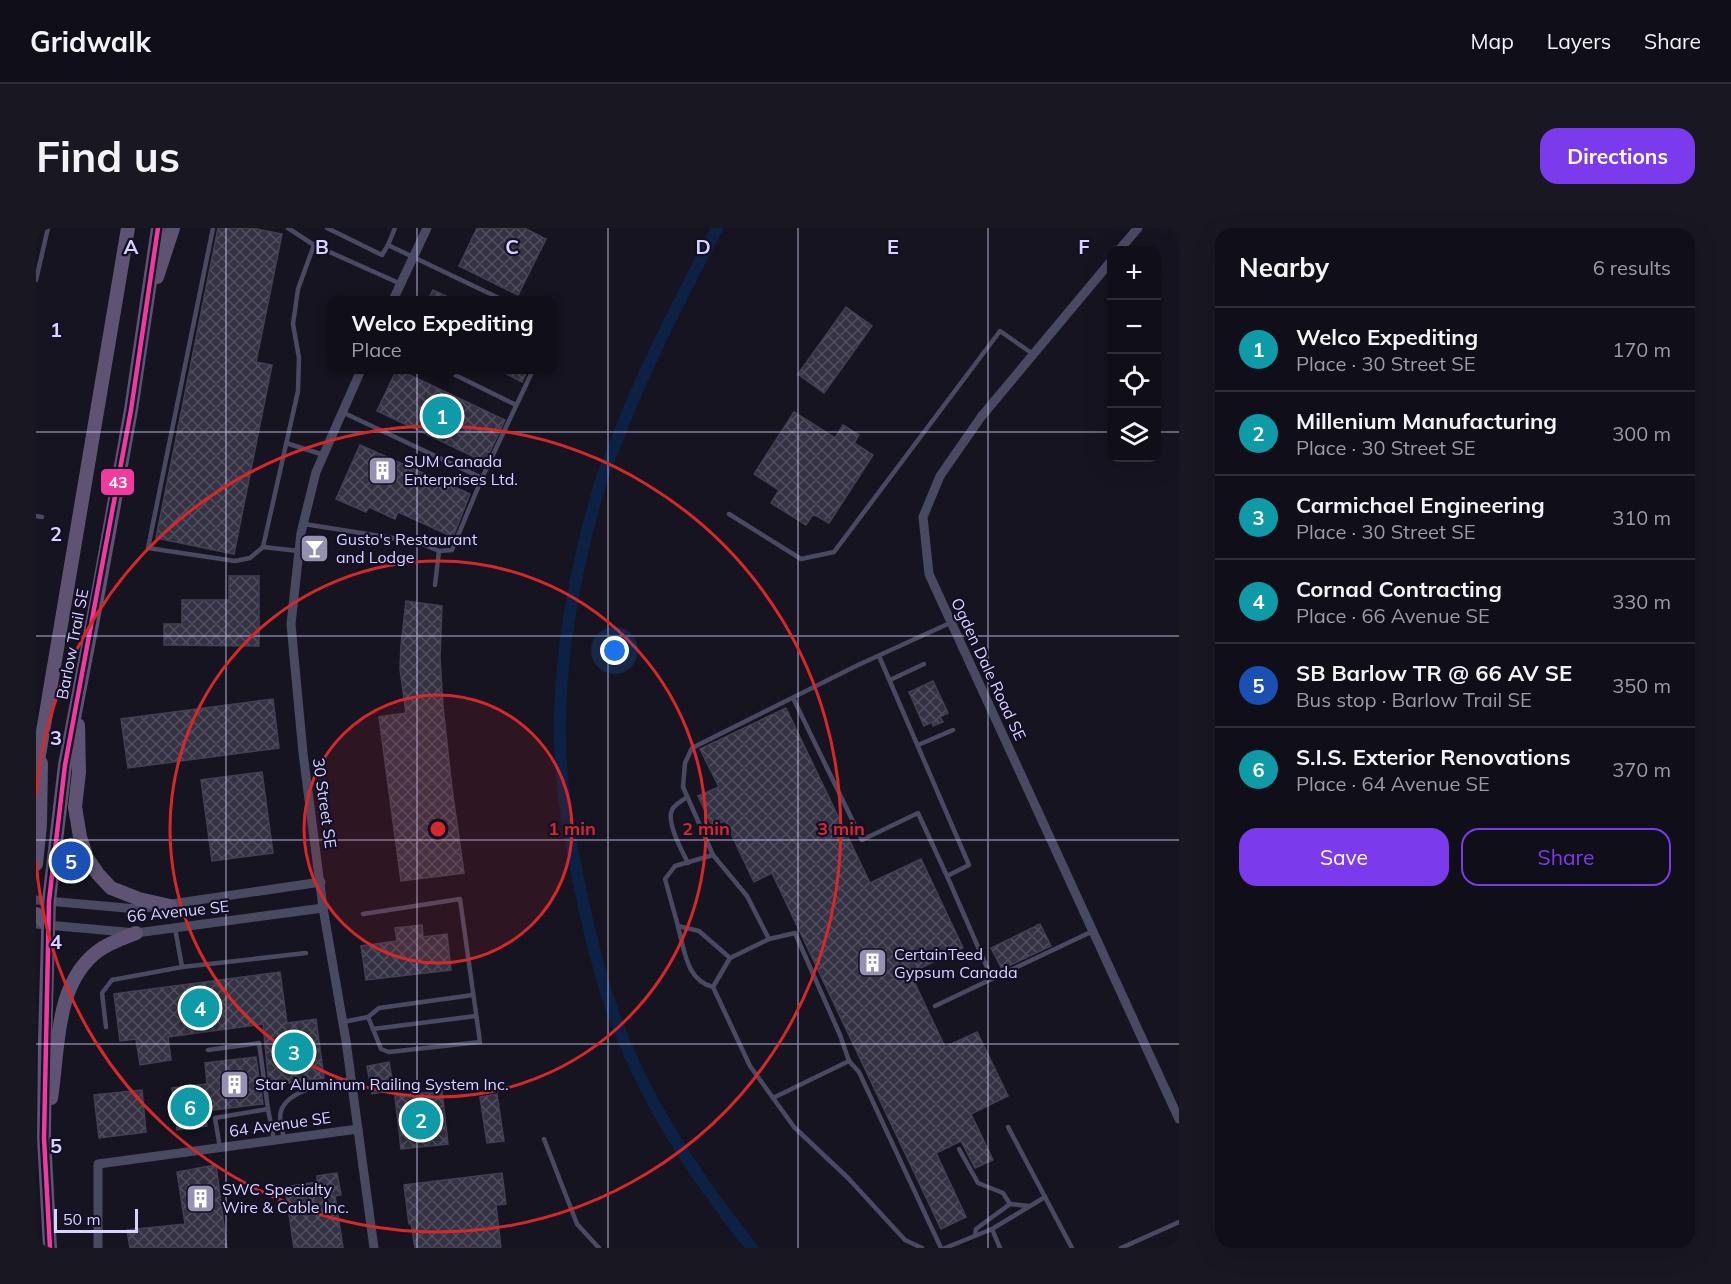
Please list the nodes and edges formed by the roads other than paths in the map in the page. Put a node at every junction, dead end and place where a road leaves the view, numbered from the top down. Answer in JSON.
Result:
{"nodes":[{"id":1,"x":48,"y":228,"type":"edge"},
{"id":2,"x":128,"y":228,"type":"edge"},
{"id":3,"x":157,"y":228,"type":"edge"},
{"id":4,"x":173,"y":228,"type":"edge"},
{"id":5,"x":213,"y":228,"type":"edge"},
{"id":6,"x":288,"y":228,"type":"edge"},
{"id":7,"x":327,"y":228,"type":"edge"},
{"id":8,"x":395,"y":228,"type":"edge"},
{"id":9,"x":427,"y":228,"type":"edge"},
{"id":10,"x":1138,"y":228,"type":"edge"},
{"id":11,"x":314,"y":245,"type":"junction"},
{"id":12,"x":387,"y":245,"type":"junction"},
{"id":13,"x":1122,"y":246,"type":"edge"},
{"id":14,"x":413,"y":257,"type":"junction"},
{"id":15,"x":1107,"y":266,"type":"edge"},
{"id":16,"x":36,"y":280,"type":"edge"},
{"id":17,"x":401,"y":284,"type":"junction"},
{"id":18,"x":395,"y":296,"type":"edge"},
{"id":19,"x":494,"y":296,"type":"edge"},
{"id":20,"x":145,"y":316,"type":"junction"},
{"id":21,"x":1033,"y":354,"type":"junction"},
{"id":22,"x":359,"y":374,"type":"edge"},
{"id":23,"x":455,"y":374,"type":"edge"},
{"id":24,"x":531,"y":374,"type":"edge"},
{"id":25,"x":516,"y":405,"type":"junction"},
{"id":26,"x":342,"y":412,"type":"junction"},
{"id":27,"x":286,"y":443,"type":"junction"},
{"id":28,"x":324,"y":455,"type":"junction"},
{"id":29,"x":482,"y":478,"type":"junction"},
{"id":30,"x":729,"y":514,"type":"dead end"},
{"id":31,"x":304,"y":524,"type":"junction"},
{"id":32,"x":263,"y":547,"type":"junction"},
{"id":33,"x":299,"y":551,"type":"junction"},
{"id":34,"x":439,"y":551,"type":"junction"},
{"id":35,"x":435,"y":585,"type":"dead end"},
{"id":36,"x":951,"y":622,"type":"junction"},
{"id":37,"x":879,"y":656,"type":"junction"},
{"id":38,"x":924,"y":664,"type":"dead end"},
{"id":39,"x":890,"y":680,"type":"junction"},
{"id":40,"x":793,"y":698,"type":"junction"},
{"id":41,"x":77,"y":700,"type":"junction"},
{"id":42,"x":953,"y":730,"type":"dead end"},
{"id":43,"x":41,"y":743,"type":"junction"},
{"id":44,"x":918,"y":745,"type":"junction"},
{"id":45,"x":36,"y":773,"type":"edge"},
{"id":46,"x":687,"y":797,"type":"junction"},
{"id":47,"x":712,"y":855,"type":"junction"},
{"id":48,"x":687,"y":863,"type":"junction"},
{"id":49,"x":36,"y":864,"type":"edge"},
{"id":50,"x":947,"y":876,"type":"junction"},
{"id":51,"x":321,"y":882,"type":"junction"},
{"id":52,"x":43,"y":901,"type":"edge"},
{"id":53,"x":170,"y":906,"type":"junction"},
{"id":54,"x":323,"y":908,"type":"junction"},
{"id":55,"x":36,"y":914,"type":"edge"},
{"id":56,"x":363,"y":914,"type":"dead end"},
{"id":57,"x":42,"y":924,"type":"edge"},
{"id":58,"x":678,"y":926,"type":"junction"},
{"id":59,"x":175,"y":928,"type":"junction"},
{"id":60,"x":1093,"y":931,"type":"junction"},
{"id":61,"x":136,"y":933,"type":"junction"},
{"id":62,"x":768,"y":939,"type":"junction"},
{"id":63,"x":306,"y":953,"type":"dead end"},
{"id":64,"x":730,"y":958,"type":"junction"},
{"id":65,"x":182,"y":967,"type":"junction"},
{"id":66,"x":992,"y":979,"type":"junction"},
{"id":67,"x":713,"y":987,"type":"junction"},
{"id":68,"x":473,"y":995,"type":"junction"},
{"id":69,"x":935,"y":1006,"type":"dead end"},
{"id":70,"x":476,"y":1016,"type":"junction"},
{"id":71,"x":368,"y":1017,"type":"junction"},
{"id":72,"x":343,"y":1022,"type":"junction"},
{"id":73,"x":106,"y":1027,"type":"dead end"},
{"id":74,"x":373,"y":1029,"type":"junction"},
{"id":75,"x":208,"y":1050,"type":"dead end"},
{"id":76,"x":849,"y":1061,"type":"junction"},
{"id":77,"x":351,"y":1079,"type":"junction"},
{"id":78,"x":773,"y":1098,"type":"junction"},
{"id":79,"x":268,"y":1109,"type":"junction"},
{"id":80,"x":1179,"y":1119,"type":"edge"},
{"id":81,"x":1008,"y":1127,"type":"dead end"},
{"id":82,"x":358,"y":1129,"type":"junction"},
{"id":83,"x":44,"y":1138,"type":"junction"},
{"id":84,"x":284,"y":1139,"type":"junction"},
{"id":85,"x":544,"y":1139,"type":"dead end"},
{"id":86,"x":274,"y":1140,"type":"junction"},
{"id":87,"x":220,"y":1148,"type":"junction"},
{"id":88,"x":959,"y":1149,"type":"dead end"},
{"id":89,"x":1045,"y":1197,"type":"junction"},
{"id":90,"x":1010,"y":1204,"type":"junction"},
{"id":91,"x":1029,"y":1206,"type":"junction"},
{"id":92,"x":1179,"y":1222,"type":"edge"},
{"id":93,"x":992,"y":1230,"type":"junction"},
{"id":94,"x":975,"y":1236,"type":"junction"},
{"id":95,"x":50,"y":1248,"type":"edge"},
{"id":96,"x":98,"y":1248,"type":"edge"},
{"id":97,"x":374,"y":1248,"type":"edge"},
{"id":98,"x":599,"y":1248,"type":"edge"},
{"id":99,"x":922,"y":1248,"type":"edge"},
{"id":100,"x":943,"y":1248,"type":"edge"},
{"id":101,"x":1000,"y":1248,"type":"edge"},
{"id":102,"x":1072,"y":1248,"type":"edge"},
{"id":103,"x":1121,"y":1248,"type":"edge"}],
"edges":[{"from":1,"to":16,"type":"lane"},
{"from":2,"to":43,"type":"main road","name":"Barlow Trail SE"},
{"from":3,"to":20,"type":"main road","name":"Barlow Trail SE"},
{"from":4,"to":20,"type":"main road"},
{"from":5,"to":32,"type":"lane"},
{"from":6,"to":11,"type":"lane"},
{"from":7,"to":12,"type":"lane"},
{"from":8,"to":12,"type":"lane"},
{"from":9,"to":14,"type":"street"},
{"from":10,"to":13,"type":"street"},
{"from":11,"to":17,"type":"lane"},
{"from":11,"to":27,"type":"lane"},
{"from":12,"to":14,"type":"lane"},
{"from":14,"to":17,"type":"street"},
{"from":14,"to":19,"type":"lane"},
{"from":15,"to":21,"type":"street","name":"Ogden Dale Road SE"},
{"from":17,"to":18,"type":"street"},
{"from":20,"to":41,"type":"main road","name":"Barlow Trail SE"},
{"from":21,"to":30,"type":"lane"},
{"from":21,"to":36,"type":"street","name":"Ogden Dale Road SE"},
{"from":22,"to":26,"type":"street","name":"30 Street SE"},
{"from":23,"to":25,"type":"lane"},
{"from":24,"to":25,"type":"lane"},
{"from":25,"to":29,"type":"lane"},
{"from":26,"to":28,"type":"street","name":"30 Street SE"},
{"from":26,"to":29,"type":"lane"},
{"from":27,"to":28,"type":"lane"},
{"from":27,"to":32,"type":"lane"},
{"from":28,"to":31,"type":"street","name":"30 Street SE"},
{"from":29,"to":34,"type":"lane"},
{"from":31,"to":33,"type":"street","name":"30 Street SE"},
{"from":31,"to":34,"type":"lane"},
{"from":32,"to":33,"type":"lane"},
{"from":33,"to":51,"type":"street","name":"30 Street SE"},
{"from":34,"to":35,"type":"lane"},
{"from":36,"to":37,"type":"lane"},
{"from":36,"to":60,"type":"street","name":"Ogden Dale Road SE"},
{"from":37,"to":39,"type":"lane"},
{"from":37,"to":40,"type":"lane"},
{"from":38,"to":39,"type":"lane"},
{"from":39,"to":44,"type":"lane"},
{"from":40,"to":46,"type":"lane"},
{"from":40,"to":50,"type":"lane"},
{"from":41,"to":52,"type":"main road","name":"Barlow Trail SE"},
{"from":41,"to":53,"type":"main road"},
{"from":42,"to":44,"type":"lane"},
{"from":43,"to":45,"type":"main road","name":"Barlow Trail SE"},
{"from":43,"to":49,"type":"main road"},
{"from":44,"to":50,"type":"lane"},
{"from":46,"to":47,"type":"lane"},
{"from":46,"to":48,"type":"lane"},
{"from":47,"to":48,"type":"lane"},
{"from":47,"to":62,"type":"lane"},
{"from":48,"to":58,"type":"lane"},
{"from":50,"to":66,"type":"lane"},
{"from":51,"to":53,"type":"street","name":"66 Avenue SE"},
{"from":51,"to":54,"type":"street","name":"30 Street SE"},
{"from":52,"to":53,"type":"street","name":"66 Avenue SE"},
{"from":52,"to":57,"type":"main road","name":"Barlow Trail SE"},
{"from":54,"to":59,"type":"street","name":"66 Avenue SE"},
{"from":54,"to":72,"type":"street","name":"30 Street SE"},
{"from":55,"to":57,"type":"main road"},
{"from":56,"to":68,"type":"lane"},
{"from":57,"to":61,"type":"street","name":"66 Avenue SE"},
{"from":57,"to":83,"type":"main road","name":"Barlow Trail SE"},
{"from":58,"to":64,"type":"lane"},
{"from":58,"to":67,"type":"lane"},
{"from":59,"to":61,"type":"street","name":"66 Avenue SE"},
{"from":59,"to":65,"type":"lane"},
{"from":60,"to":66,"type":"lane"},
{"from":60,"to":80,"type":"street","name":"Ogden Dale Road SE"},
{"from":61,"to":83,"type":"main road"},
{"from":62,"to":64,"type":"lane"},
{"from":62,"to":76,"type":"lane"},
{"from":63,"to":65,"type":"lane"},
{"from":64,"to":67,"type":"lane"},
{"from":65,"to":73,"type":"lane"},
{"from":66,"to":69,"type":"lane"},
{"from":67,"to":78,"type":"lane"},
{"from":68,"to":70,"type":"lane"},
{"from":68,"to":71,"type":"lane"},
{"from":70,"to":74,"type":"lane"},
{"from":70,"to":74,"type":"lane"},
{"from":71,"to":72,"type":"lane"},
{"from":71,"to":74,"type":"lane"},
{"from":72,"to":77,"type":"street","name":"30 Street SE"},
{"from":75,"to":79,"type":"lane"},
{"from":76,"to":78,"type":"lane"},
{"from":76,"to":100,"type":"lane"},
{"from":77,"to":82,"type":"street","name":"30 Street SE"},
{"from":77,"to":84,"type":"lane"},
{"from":78,"to":99,"type":"lane"},
{"from":79,"to":86,"type":"lane"},
{"from":79,"to":87,"type":"lane"},
{"from":81,"to":89,"type":"lane"},
{"from":82,"to":84,"type":"street","name":"64 Avenue SE"},
{"from":82,"to":97,"type":"street","name":"30 Street SE"},
{"from":83,"to":95,"type":"main road","name":"Barlow Trail SE"},
{"from":84,"to":86,"type":"street","name":"64 Avenue SE"},
{"from":85,"to":98,"type":"lane"},
{"from":86,"to":87,"type":"street","name":"64 Avenue SE"},
{"from":87,"to":96,"type":"street","name":"64 Avenue SE"},
{"from":88,"to":90,"type":"lane"},
{"from":89,"to":91,"type":"lane"},
{"from":89,"to":102,"type":"lane"},
{"from":90,"to":91,"type":"lane"},
{"from":90,"to":94,"type":"lane"},
{"from":91,"to":93,"type":"lane"},
{"from":92,"to":103,"type":"lane"},
{"from":93,"to":94,"type":"lane"},
{"from":93,"to":101,"type":"lane"},
{"from":94,"to":100,"type":"lane"}]}
